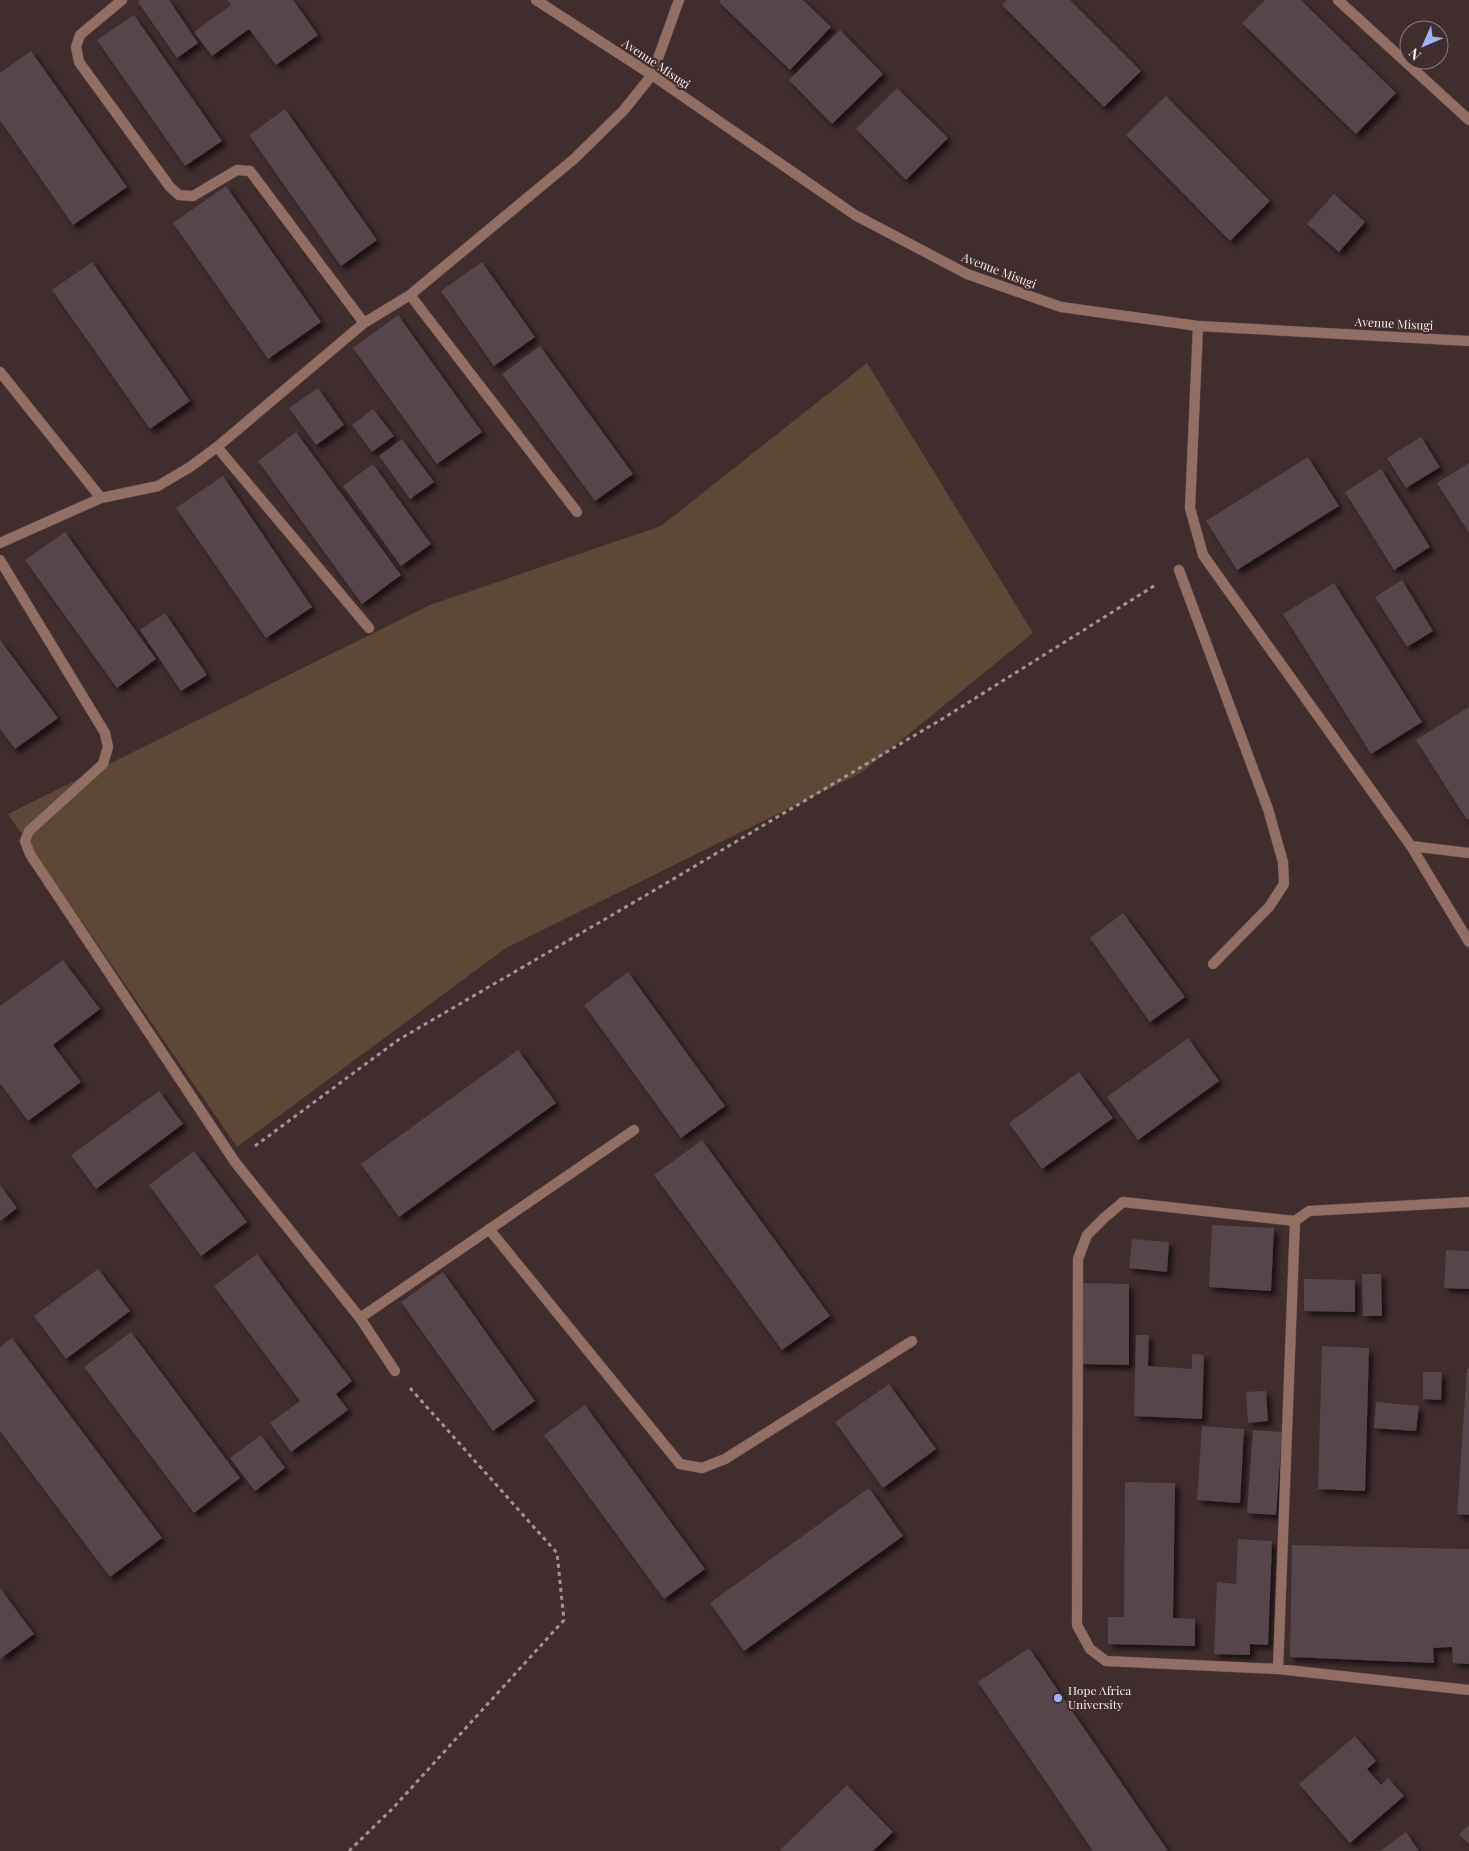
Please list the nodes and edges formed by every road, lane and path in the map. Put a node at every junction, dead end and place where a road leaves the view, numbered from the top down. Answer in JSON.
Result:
{"nodes":[{"id":1,"x":122,"y":0,"type":"edge"},
{"id":2,"x":536,"y":0,"type":"edge"},
{"id":3,"x":679,"y":0,"type":"edge"},
{"id":4,"x":1338,"y":0,"type":"edge"},
{"id":5,"x":652,"y":75,"type":"junction"},
{"id":6,"x":1469,"y":120,"type":"edge"},
{"id":7,"x":410,"y":295,"type":"junction"},
{"id":8,"x":364,"y":323,"type":"junction"},
{"id":9,"x":1198,"y":326,"type":"junction"},
{"id":10,"x":1469,"y":341,"type":"edge"},
{"id":11,"x":0,"y":372,"type":"edge"},
{"id":12,"x":217,"y":447,"type":"junction"},
{"id":13,"x":101,"y":498,"type":"junction"},
{"id":14,"x":577,"y":512,"type":"dead end"},
{"id":15,"x":0,"y":543,"type":"edge"},
{"id":16,"x":0,"y":560,"type":"edge"},
{"id":17,"x":1179,"y":570,"type":"joint"},
{"id":18,"x":369,"y":628,"type":"dead end"},
{"id":19,"x":1412,"y":846,"type":"junction"},
{"id":20,"x":1469,"y":853,"type":"edge"},
{"id":21,"x":1469,"y":942,"type":"edge"},
{"id":22,"x":1213,"y":964,"type":"dead end"},
{"id":23,"x":634,"y":1130,"type":"dead end"},
{"id":24,"x":235,"y":1162,"type":"junction"},
{"id":25,"x":1469,"y":1202,"type":"edge"},
{"id":26,"x":1295,"y":1221,"type":"junction"},
{"id":27,"x":490,"y":1229,"type":"junction"},
{"id":28,"x":360,"y":1318,"type":"junction"},
{"id":29,"x":912,"y":1341,"type":"dead end"},
{"id":30,"x":395,"y":1371,"type":"joint"},
{"id":31,"x":1278,"y":1668,"type":"junction"},
{"id":32,"x":1469,"y":1690,"type":"edge"},
{"id":33,"x":349,"y":1851,"type":"edge"}],
"edges":[{"from":1,"to":8,"type":"street"},
{"from":2,"to":5,"type":"street","name":"Avenue Misugi"},
{"from":3,"to":5,"type":"street"},
{"from":4,"to":6,"type":"street"},
{"from":5,"to":7,"type":"street"},
{"from":5,"to":9,"type":"street","name":"Avenue Misugi"},
{"from":7,"to":8,"type":"street"},
{"from":7,"to":14,"type":"street"},
{"from":8,"to":12,"type":"street"},
{"from":9,"to":10,"type":"street","name":"Avenue Misugi"},
{"from":9,"to":19,"type":"street"},
{"from":11,"to":13,"type":"street"},
{"from":12,"to":13,"type":"street"},
{"from":12,"to":18,"type":"street"},
{"from":13,"to":15,"type":"street"},
{"from":16,"to":24,"type":"street"},
{"from":17,"to":22,"type":"street"},
{"from":17,"to":24,"type":"path"},
{"from":19,"to":20,"type":"street"},
{"from":19,"to":21,"type":"street"},
{"from":23,"to":27,"type":"street"},
{"from":24,"to":28,"type":"street"},
{"from":25,"to":26,"type":"street"},
{"from":26,"to":31,"type":"street"},
{"from":26,"to":31,"type":"street"},
{"from":27,"to":28,"type":"street"},
{"from":27,"to":29,"type":"street"},
{"from":28,"to":30,"type":"street"},
{"from":30,"to":33,"type":"path"},
{"from":31,"to":32,"type":"street"}]}
